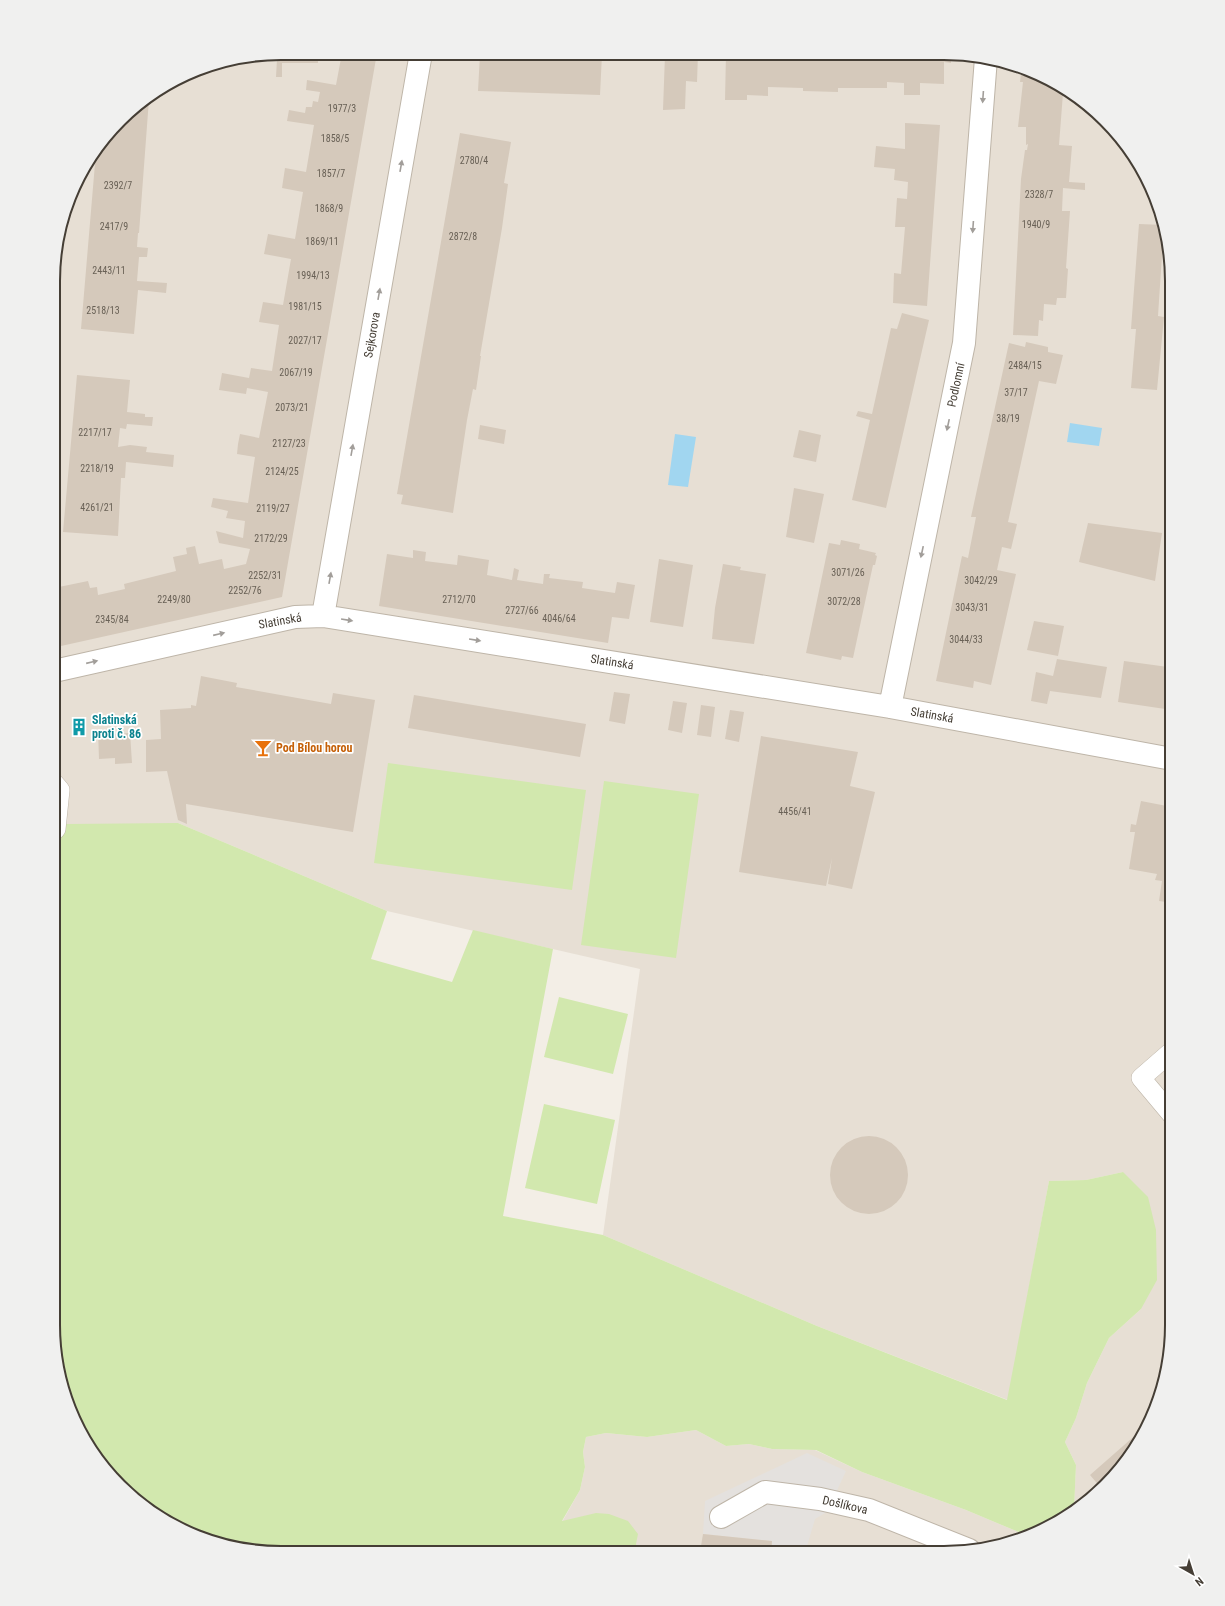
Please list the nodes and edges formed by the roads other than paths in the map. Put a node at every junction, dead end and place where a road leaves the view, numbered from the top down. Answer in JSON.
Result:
{"nodes":[{"id":1,"x":419,"y":60,"type":"edge"},
{"id":2,"x":986,"y":64,"type":"edge"},
{"id":3,"x":324,"y":616,"type":"junction"},
{"id":4,"x":60,"y":670,"type":"edge"},
{"id":5,"x":890,"y":707,"type":"junction"},
{"id":6,"x":1165,"y":758,"type":"edge"},
{"id":7,"x":1165,"y":1058,"type":"edge"},
{"id":8,"x":1165,"y":1107,"type":"edge"},
{"id":9,"x":721,"y":1517,"type":"dead end"},
{"id":10,"x":959,"y":1546,"type":"edge"}],
"edges":[{"from":3,"to":1,"type":"street","name":"Sejkorova","one_way":true},
{"from":2,"to":5,"type":"street","name":"Podlomní","one_way":true},
{"from":4,"to":3,"type":"street","name":"Slatinská","one_way":true},
{"from":3,"to":5,"type":"street","name":"Slatinská","one_way":true},
{"from":5,"to":6,"type":"street","name":"Slatinská"},
{"from":7,"to":8,"type":"lane"},
{"from":9,"to":10,"type":"street","name":"Došlíkova"}]}
